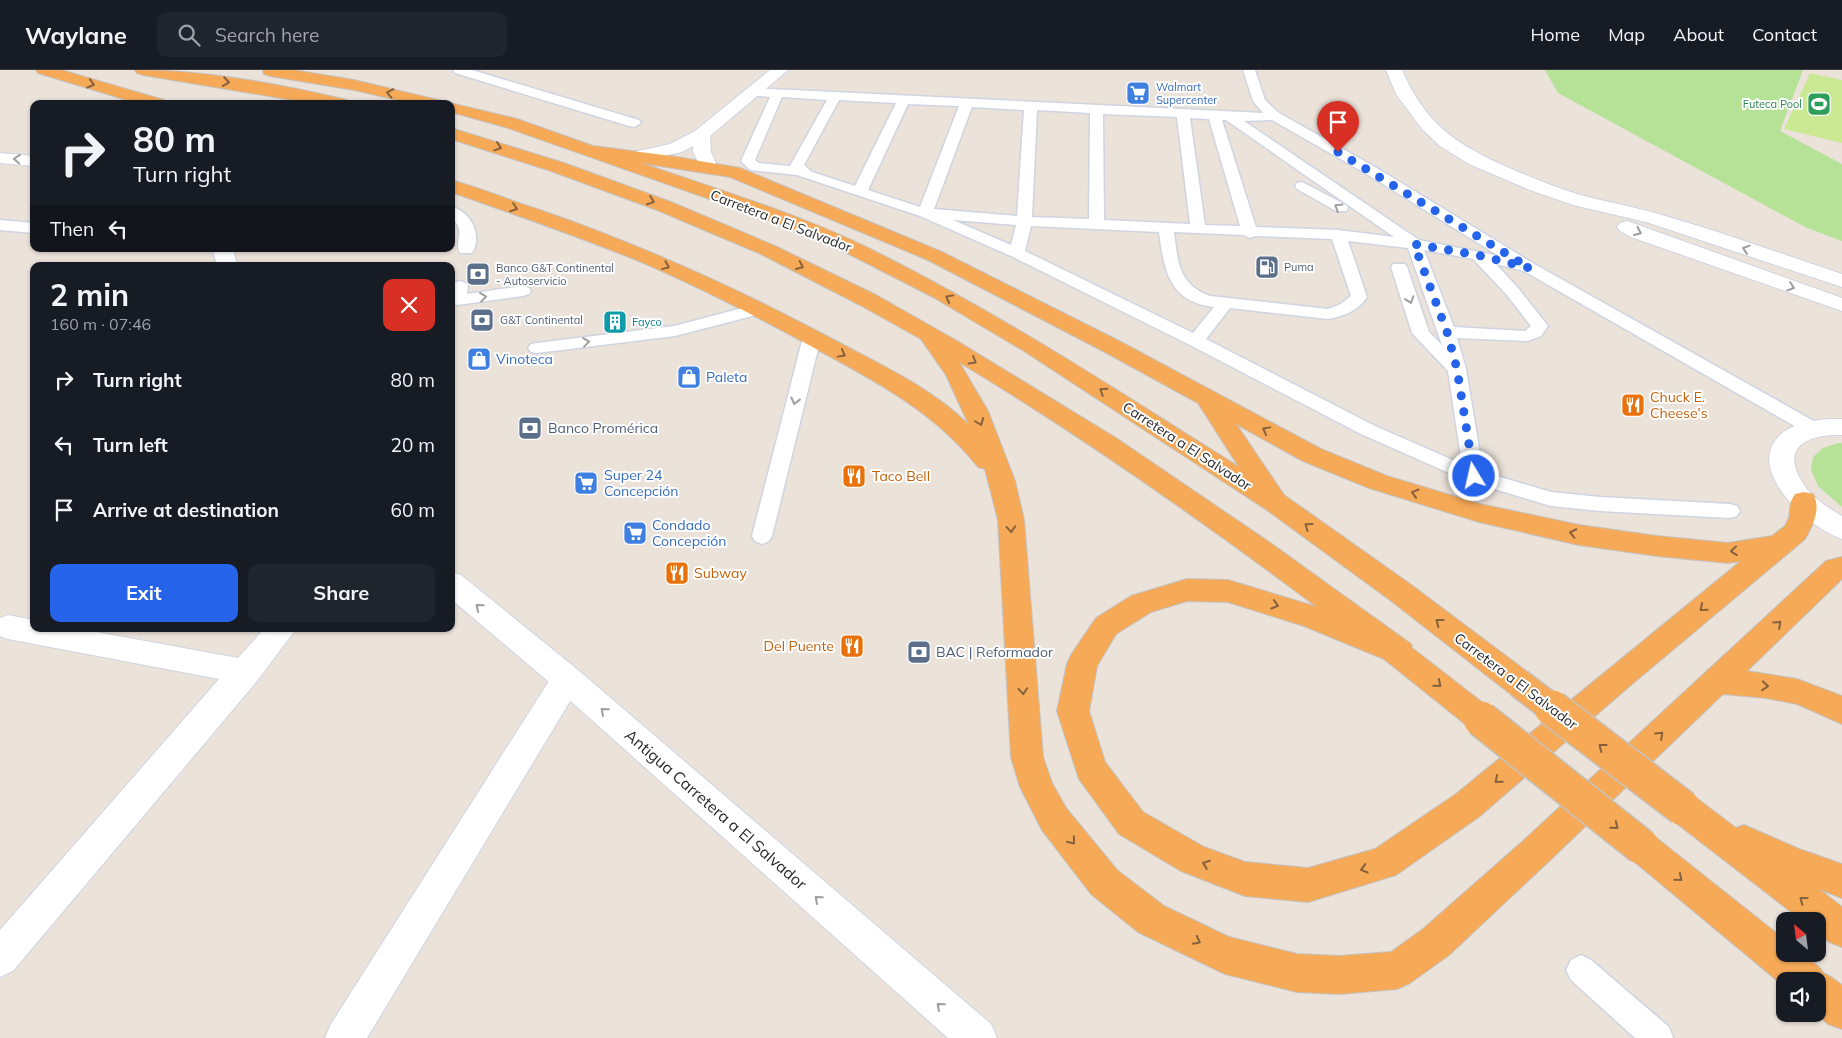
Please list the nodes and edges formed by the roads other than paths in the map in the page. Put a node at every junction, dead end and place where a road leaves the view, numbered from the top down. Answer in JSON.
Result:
{"nodes":[{"id":1,"x":44,"y":70,"type":"edge"},
{"id":2,"x":143,"y":70,"type":"edge"},
{"id":3,"x":263,"y":70,"type":"edge"},
{"id":4,"x":458,"y":70,"type":"edge"},
{"id":5,"x":780,"y":70,"type":"edge"},
{"id":6,"x":1249,"y":70,"type":"edge"},
{"id":7,"x":1394,"y":70,"type":"edge"},
{"id":8,"x":751,"y":92,"type":"junction"},
{"id":9,"x":778,"y":93,"type":"junction"},
{"id":10,"x":835,"y":96,"type":"junction"},
{"id":11,"x":904,"y":99,"type":"junction"},
{"id":12,"x":145,"y":100,"type":"edge"},
{"id":13,"x":322,"y":100,"type":"edge"},
{"id":14,"x":420,"y":100,"type":"edge"},
{"id":15,"x":967,"y":102,"type":"junction"},
{"id":16,"x":1031,"y":106,"type":"junction"},
{"id":17,"x":455,"y":108,"type":"edge"},
{"id":18,"x":1096,"y":109,"type":"junction"},
{"id":19,"x":1183,"y":113,"type":"junction"},
{"id":20,"x":1214,"y":115,"type":"junction"},
{"id":21,"x":1229,"y":116,"type":"junction"},
{"id":22,"x":1274,"y":116,"type":"junction"},
{"id":23,"x":634,"y":123,"type":"dead end"},
{"id":24,"x":455,"y":134,"type":"edge"},
{"id":25,"x":701,"y":135,"type":"junction"},
{"id":26,"x":593,"y":151,"type":"junction"},
{"id":27,"x":636,"y":157,"type":"junction"},
{"id":28,"x":0,"y":158,"type":"edge"},
{"id":29,"x":30,"y":161,"type":"edge"},
{"id":30,"x":709,"y":168,"type":"junction"},
{"id":31,"x":800,"y":171,"type":"junction"},
{"id":32,"x":1302,"y":186,"type":"dead end"},
{"id":33,"x":455,"y":187,"type":"edge"},
{"id":34,"x":860,"y":191,"type":"junction"},
{"id":35,"x":1580,"y":201,"type":"junction"},
{"id":36,"x":455,"y":214,"type":"edge"},
{"id":37,"x":925,"y":214,"type":"junction"},
{"id":38,"x":1024,"y":221,"type":"junction"},
{"id":39,"x":1098,"y":223,"type":"junction"},
{"id":40,"x":0,"y":225,"type":"edge"},
{"id":41,"x":30,"y":228,"type":"edge"},
{"id":42,"x":1166,"y":228,"type":"junction"},
{"id":43,"x":1198,"y":230,"type":"junction"},
{"id":44,"x":1250,"y":233,"type":"junction"},
{"id":45,"x":1338,"y":235,"type":"junction"},
{"id":46,"x":1394,"y":242,"type":"junction"},
{"id":47,"x":1414,"y":244,"type":"junction"},
{"id":48,"x":466,"y":250,"type":"dead end"},
{"id":49,"x":1017,"y":253,"type":"junction"},
{"id":50,"x":1477,"y":255,"type":"junction"},
{"id":51,"x":1399,"y":266,"type":"dead end"},
{"id":52,"x":1530,"y":268,"type":"junction"},
{"id":53,"x":1842,"y":281,"type":"edge"},
{"id":54,"x":460,"y":286,"type":"dead end"},
{"id":55,"x":523,"y":292,"type":"dead end"},
{"id":56,"x":1226,"y":303,"type":"junction"},
{"id":57,"x":1842,"y":305,"type":"edge"},
{"id":58,"x":758,"y":309,"type":"junction"},
{"id":59,"x":1447,"y":332,"type":"junction"},
{"id":60,"x":929,"y":334,"type":"junction"},
{"id":61,"x":812,"y":337,"type":"junction"},
{"id":62,"x":1196,"y":341,"type":"junction"},
{"id":63,"x":538,"y":348,"type":"dead end"},
{"id":64,"x":1457,"y":369,"type":"junction"},
{"id":65,"x":1206,"y":396,"type":"junction"},
{"id":66,"x":1842,"y":427,"type":"edge"},
{"id":67,"x":1812,"y":428,"type":"junction"},
{"id":68,"x":1474,"y":476,"type":"junction"},
{"id":69,"x":1002,"y":481,"type":"junction"},
{"id":70,"x":1804,"y":501,"type":"junction"},
{"id":71,"x":1276,"y":503,"type":"junction"},
{"id":72,"x":1730,"y":511,"type":"dead end"},
{"id":73,"x":1842,"y":529,"type":"edge"},
{"id":74,"x":762,"y":536,"type":"dead end"},
{"id":75,"x":1782,"y":544,"type":"junction"},
{"id":76,"x":1842,"y":567,"type":"edge"},
{"id":77,"x":455,"y":586,"type":"edge"},
{"id":78,"x":8,"y":627,"type":"dead end"},
{"id":79,"x":30,"y":631,"type":"edge"},
{"id":80,"x":34,"y":632,"type":"edge"},
{"id":81,"x":279,"y":632,"type":"edge"},
{"id":82,"x":1400,"y":654,"type":"junction"},
{"id":83,"x":246,"y":672,"type":"junction"},
{"id":84,"x":567,"y":679,"type":"junction"},
{"id":85,"x":1717,"y":681,"type":"junction"},
{"id":86,"x":1842,"y":711,"type":"edge"},
{"id":87,"x":1690,"y":814,"type":"junction"},
{"id":88,"x":1842,"y":881,"type":"edge"},
{"id":89,"x":1842,"y":930,"type":"edge"},
{"id":90,"x":0,"y":958,"type":"edge"},
{"id":91,"x":1581,"y":970,"type":"dead end"},
{"id":92,"x":1796,"y":972,"type":"edge"},
{"id":93,"x":1826,"y":997,"type":"edge"},
{"id":94,"x":1842,"y":1010,"type":"edge"},
{"id":95,"x":345,"y":1038,"type":"edge"},
{"id":96,"x":977,"y":1038,"type":"edge"},
{"id":97,"x":1658,"y":1038,"type":"edge"}],
"edges":[{"from":1,"to":12,"type":"highway","one_way":true},
{"from":2,"to":13,"type":"highway","one_way":true},
{"from":14,"to":3,"type":"highway","one_way":true},
{"from":4,"to":23,"type":"lane"},
{"from":5,"to":8,"type":"street"},
{"from":6,"to":22,"type":"lane"},
{"from":7,"to":35,"type":"street"},
{"from":8,"to":9,"type":"lane"},
{"from":8,"to":25,"type":"street"},
{"from":9,"to":10,"type":"lane"},
{"from":9,"to":31,"type":"lane"},
{"from":10,"to":11,"type":"lane"},
{"from":10,"to":31,"type":"lane"},
{"from":11,"to":15,"type":"lane"},
{"from":11,"to":34,"type":"lane"},
{"from":15,"to":16,"type":"lane"},
{"from":15,"to":37,"type":"lane"},
{"from":16,"to":18,"type":"lane"},
{"from":16,"to":38,"type":"lane"},
{"from":17,"to":26,"type":"highway","name":"Carretera a El Salvador"},
{"from":18,"to":19,"type":"lane"},
{"from":18,"to":39,"type":"lane"},
{"from":19,"to":20,"type":"lane"},
{"from":19,"to":43,"type":"lane"},
{"from":20,"to":21,"type":"lane"},
{"from":20,"to":44,"type":"lane"},
{"from":21,"to":22,"type":"lane"},
{"from":21,"to":47,"type":"lane"},
{"from":22,"to":52,"type":"lane"},
{"from":24,"to":60,"type":"highway","one_way":true},
{"from":25,"to":27,"type":"street"},
{"from":25,"to":30,"type":"street"},
{"from":26,"to":27,"type":"highway"},
{"from":71,"to":26,"type":"highway","name":"Carretera a El Salvador","one_way":true},
{"from":27,"to":30,"type":"highway"},
{"from":29,"to":28,"type":"street","one_way":true},
{"from":30,"to":65,"type":"highway"},
{"from":31,"to":34,"type":"lane"},
{"from":46,"to":32,"type":"lane","one_way":true},
{"from":33,"to":58,"type":"highway","one_way":true},
{"from":34,"to":37,"type":"lane"},
{"from":53,"to":35,"type":"street","one_way":true},
{"from":35,"to":57,"type":"street","one_way":true},
{"from":36,"to":48,"type":"lane"},
{"from":37,"to":38,"type":"lane"},
{"from":37,"to":49,"type":"lane"},
{"from":38,"to":39,"type":"lane"},
{"from":38,"to":49,"type":"lane"},
{"from":39,"to":42,"type":"lane"},
{"from":40,"to":41,"type":"lane"},
{"from":42,"to":43,"type":"lane"},
{"from":42,"to":56,"type":"lane"},
{"from":43,"to":44,"type":"lane"},
{"from":44,"to":45,"type":"lane"},
{"from":45,"to":46,"type":"lane"},
{"from":45,"to":56,"type":"lane"},
{"from":46,"to":47,"type":"lane"},
{"from":47,"to":50,"type":"lane"},
{"from":47,"to":59,"type":"lane"},
{"from":49,"to":62,"type":"lane"},
{"from":50,"to":52,"type":"lane"},
{"from":50,"to":59,"type":"lane"},
{"from":51,"to":64,"type":"lane","one_way":true},
{"from":52,"to":67,"type":"lane"},
{"from":54,"to":55,"type":"lane","one_way":true},
{"from":56,"to":62,"type":"lane"},
{"from":58,"to":61,"type":"highway"},
{"from":63,"to":58,"type":"lane","one_way":true},
{"from":59,"to":64,"type":"lane"},
{"from":60,"to":69,"type":"highway","one_way":true},
{"from":60,"to":82,"type":"highway","one_way":true},
{"from":61,"to":69,"type":"highway","one_way":true},
{"from":61,"to":74,"type":"lane","one_way":true},
{"from":62,"to":68,"type":"lane"},
{"from":64,"to":68,"type":"lane"},
{"from":65,"to":71,"type":"highway"},
{"from":75,"to":65,"type":"highway","one_way":true},
{"from":66,"to":67,"type":"street"},
{"from":67,"to":70,"type":"street"},
{"from":68,"to":72,"type":"lane"},
{"from":69,"to":85,"type":"highway","one_way":true},
{"from":70,"to":73,"type":"street"},
{"from":70,"to":75,"type":"highway"},
{"from":87,"to":71,"type":"highway","name":"Carretera a El Salvador","one_way":true,"bridge":true},
{"from":75,"to":82,"type":"highway","one_way":true},
{"from":85,"to":76,"type":"highway","one_way":true},
{"from":84,"to":77,"type":"street","name":"Antigua Carretera a El Salvador","one_way":true},
{"from":78,"to":79,"type":"street"},
{"from":80,"to":83,"type":"street"},
{"from":81,"to":83,"type":"street"},
{"from":82,"to":92,"type":"highway","one_way":true,"bridge":true},
{"from":83,"to":90,"type":"street"},
{"from":84,"to":95,"type":"street"},
{"from":96,"to":84,"type":"street","name":"Antigua Carretera a El Salvador","one_way":true},
{"from":85,"to":86,"type":"highway","one_way":true},
{"from":87,"to":88,"type":"highway"},
{"from":89,"to":87,"type":"highway","name":"Carretera a El Salvador","one_way":true},
{"from":91,"to":97,"type":"lane"},
{"from":93,"to":94,"type":"highway"}]}
